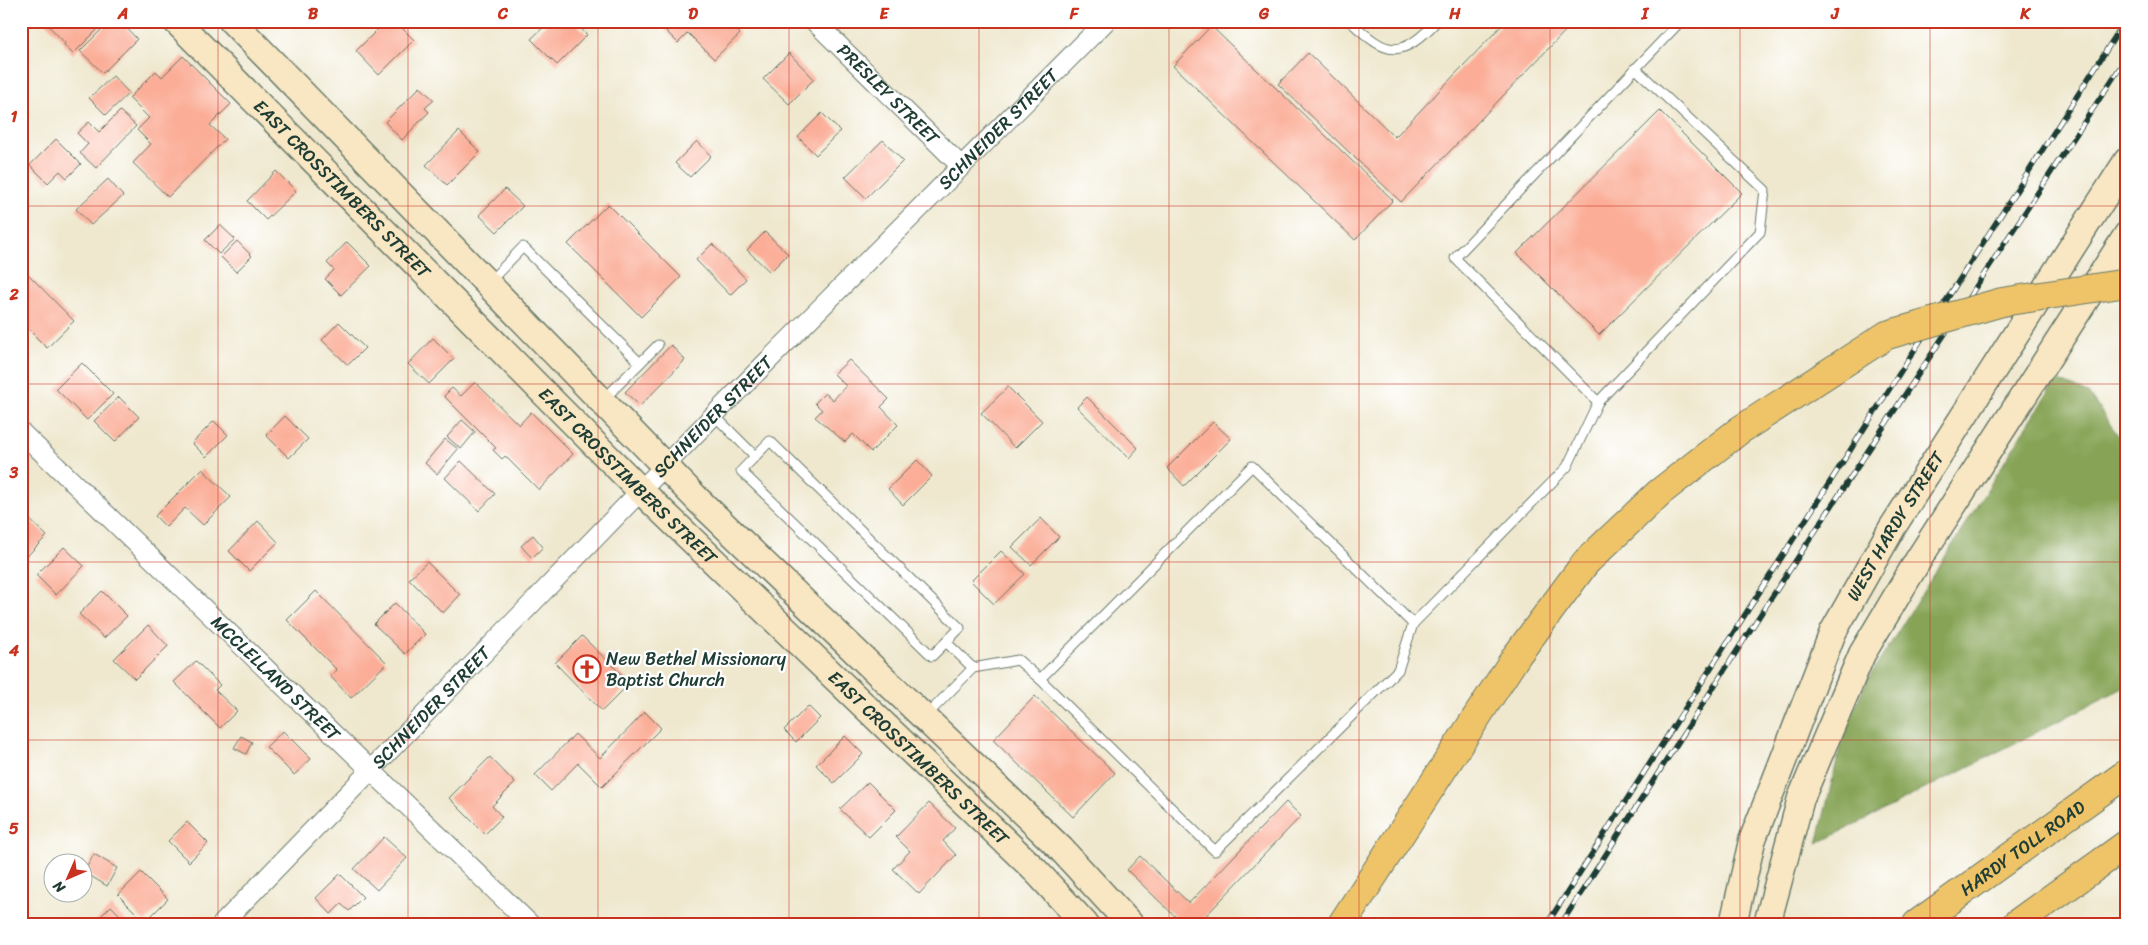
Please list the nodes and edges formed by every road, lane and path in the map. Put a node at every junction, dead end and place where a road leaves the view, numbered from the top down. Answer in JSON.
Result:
{"nodes":[{"id":1,"x":232,"y":21,"type":"edge"},
{"id":2,"x":814,"y":21,"type":"edge"},
{"id":3,"x":1106,"y":21,"type":"edge"},
{"id":4,"x":1350,"y":21,"type":"edge"},
{"id":5,"x":1437,"y":21,"type":"edge"},
{"id":6,"x":1681,"y":21,"type":"edge"},
{"id":7,"x":190,"y":26,"type":"edge"},
{"id":8,"x":1635,"y":68,"type":"junction"},
{"id":9,"x":2127,"y":161,"type":"edge"},
{"id":10,"x":961,"y":166,"type":"junction"},
{"id":11,"x":2127,"y":235,"type":"edge"},
{"id":12,"x":2127,"y":283,"type":"edge"},
{"id":13,"x":489,"y":286,"type":"junction"},
{"id":14,"x":464,"y":313,"type":"junction"},
{"id":15,"x":658,"y":345,"type":"dead end"},
{"id":16,"x":640,"y":363,"type":"junction"},
{"id":17,"x":602,"y":401,"type":"junction"},
{"id":18,"x":1598,"y":402,"type":"junction"},
{"id":19,"x":714,"y":415,"type":"junction"},
{"id":20,"x":21,"y":432,"type":"edge"},
{"id":21,"x":755,"y":456,"type":"junction"},
{"id":22,"x":665,"y":466,"type":"junction"},
{"id":23,"x":641,"y":492,"type":"junction"},
{"id":24,"x":1414,"y":624,"type":"junction"},
{"id":25,"x":946,"y":642,"type":"junction"},
{"id":26,"x":974,"y":668,"type":"junction"},
{"id":27,"x":1040,"y":679,"type":"junction"},
{"id":28,"x":925,"y":718,"type":"junction"},
{"id":29,"x":905,"y":743,"type":"junction"},
{"id":30,"x":370,"y":771,"type":"junction"},
{"id":31,"x":2127,"y":773,"type":"edge"},
{"id":32,"x":2127,"y":844,"type":"edge"},
{"id":33,"x":1061,"y":849,"type":"junction"},
{"id":34,"x":1035,"y":870,"type":"junction"},
{"id":35,"x":222,"y":924,"type":"edge"},
{"id":36,"x":530,"y":924,"type":"edge"},
{"id":37,"x":1085,"y":924,"type":"edge"},
{"id":38,"x":1130,"y":924,"type":"edge"},
{"id":39,"x":1342,"y":924,"type":"edge"},
{"id":40,"x":1733,"y":924,"type":"edge"},
{"id":41,"x":1767,"y":924,"type":"edge"},
{"id":42,"x":1918,"y":924,"type":"edge"},
{"id":43,"x":2016,"y":924,"type":"edge"}],
"edges":[{"from":1,"to":13,"type":"main road","name":"EAST CROSSTIMBERS STREET"},
{"from":2,"to":10,"type":"street","name":"PRESLEY STREET"},
{"from":3,"to":10,"type":"street","name":"SCHNEIDER STREET"},
{"from":4,"to":5,"type":"lane"},
{"from":6,"to":8,"type":"lane"},
{"from":7,"to":14,"type":"main road","name":"EAST CROSSTIMBERS STREET"},
{"from":8,"to":18,"type":"lane"},
{"from":8,"to":18,"type":"lane"},
{"from":9,"to":40,"type":"main road","name":"WEST HARDY STREET"},
{"from":10,"to":19,"type":"street","name":"SCHNEIDER STREET"},
{"from":11,"to":41,"type":"main road","name":"WEST HARDY STREET"},
{"from":12,"to":39,"type":"highway","bridge":true},
{"from":13,"to":14,"type":"main road"},
{"from":13,"to":16,"type":"lane"},
{"from":13,"to":17,"type":"main road","name":"EAST CROSSTIMBERS STREET"},
{"from":14,"to":23,"type":"main road","name":"EAST CROSSTIMBERS STREET"},
{"from":15,"to":16,"type":"lane"},
{"from":16,"to":17,"type":"lane"},
{"from":17,"to":22,"type":"main road","name":"EAST CROSSTIMBERS STREET"},
{"from":18,"to":24,"type":"lane"},
{"from":19,"to":21,"type":"lane"},
{"from":19,"to":22,"type":"street","name":"SCHNEIDER STREET"},
{"from":20,"to":30,"type":"street","name":"MCCLELLAND STREET"},
{"from":21,"to":25,"type":"lane"},
{"from":21,"to":25,"type":"lane"},
{"from":22,"to":23,"type":"street","name":"SCHNEIDER STREET"},
{"from":22,"to":28,"type":"main road","name":"EAST CROSSTIMBERS STREET"},
{"from":23,"to":29,"type":"main road","name":"EAST CROSSTIMBERS STREET"},
{"from":23,"to":30,"type":"street","name":"SCHNEIDER STREET"},
{"from":24,"to":27,"type":"lane"},
{"from":24,"to":27,"type":"lane"},
{"from":25,"to":26,"type":"lane"},
{"from":26,"to":27,"type":"lane"},
{"from":26,"to":28,"type":"lane"},
{"from":28,"to":29,"type":"main road"},
{"from":28,"to":33,"type":"main road","name":"EAST CROSSTIMBERS STREET"},
{"from":29,"to":34,"type":"main road","name":"EAST CROSSTIMBERS STREET"},
{"from":30,"to":35,"type":"street","name":"SCHNEIDER STREET"},
{"from":30,"to":36,"type":"street","name":"MCCLELLAND STREET"},
{"from":31,"to":42,"type":"highway","name":"HARDY TOLL ROAD"},
{"from":32,"to":43,"type":"highway"},
{"from":33,"to":34,"type":"main road"},
{"from":33,"to":38,"type":"main road","name":"EAST CROSSTIMBERS STREET"},
{"from":34,"to":37,"type":"main road","name":"EAST CROSSTIMBERS STREET"}]}
